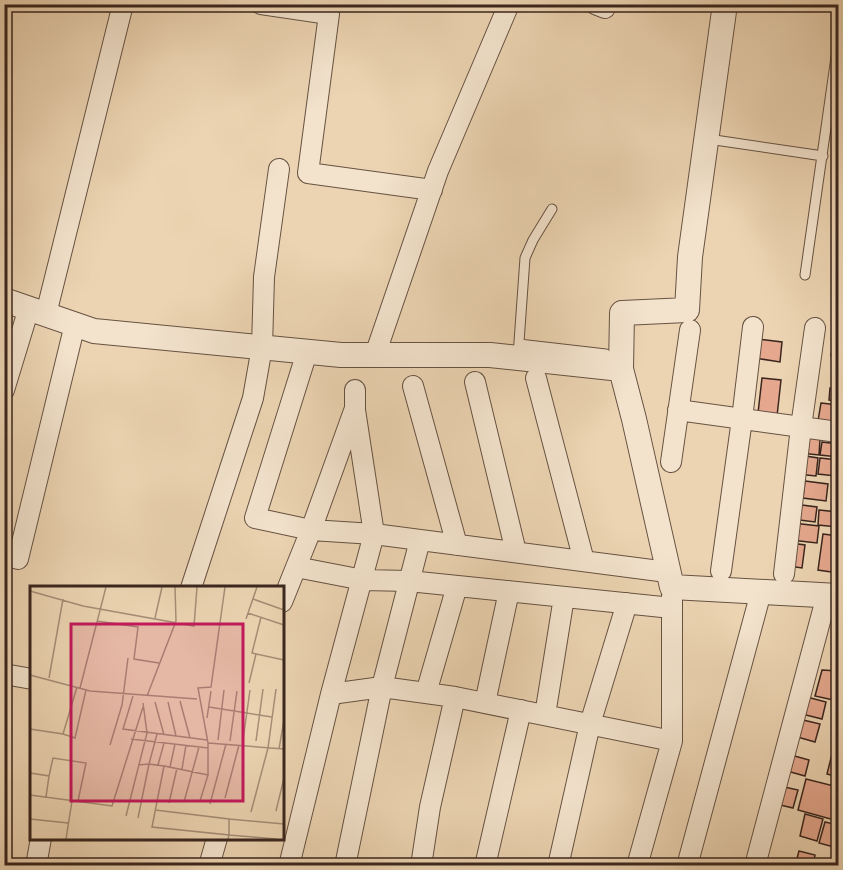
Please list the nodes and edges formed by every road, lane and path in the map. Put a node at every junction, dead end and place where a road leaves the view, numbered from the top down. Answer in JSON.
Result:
{"nodes":[{"id":1,"x":123,"y":4,"type":"edge"},
{"id":2,"x":261,"y":4,"type":"edge"},
{"id":3,"x":509,"y":4,"type":"edge"},
{"id":4,"x":595,"y":4,"type":"edge"},
{"id":5,"x":606,"y":4,"type":"edge"},
{"id":6,"x":725,"y":4,"type":"edge"},
{"id":7,"x":838,"y":43,"type":"edge"},
{"id":8,"x":706,"y":139,"type":"junction"},
{"id":9,"x":823,"y":156,"type":"junction"},
{"id":10,"x":279,"y":169,"type":"dead end"},
{"id":11,"x":432,"y":190,"type":"junction"},
{"id":12,"x":552,"y":209,"type":"dead end"},
{"id":13,"x":806,"y":275,"type":"dead end"},
{"id":14,"x":4,"y":300,"type":"edge"},
{"id":15,"x":38,"y":311,"type":"junction"},
{"id":16,"x":75,"y":324,"type":"junction"},
{"id":17,"x":753,"y":327,"type":"dead end"},
{"id":18,"x":815,"y":328,"type":"dead end"},
{"id":19,"x":690,"y":330,"type":"dead end"},
{"id":20,"x":262,"y":347,"type":"junction"},
{"id":21,"x":518,"y":351,"type":"junction"},
{"id":22,"x":307,"y":352,"type":"junction"},
{"id":23,"x":375,"y":355,"type":"junction"},
{"id":24,"x":613,"y":362,"type":"junction"},
{"id":25,"x":536,"y":378,"type":"dead end"},
{"id":26,"x":475,"y":382,"type":"dead end"},
{"id":27,"x":413,"y":386,"type":"dead end"},
{"id":28,"x":4,"y":390,"type":"edge"},
{"id":29,"x":678,"y":410,"type":"junction"},
{"id":30,"x":742,"y":419,"type":"junction"},
{"id":31,"x":801,"y":427,"type":"junction"},
{"id":32,"x":838,"y":432,"type":"edge"},
{"id":33,"x":671,"y":462,"type":"dead end"},
{"id":34,"x":311,"y":530,"type":"junction"},
{"id":35,"x":374,"y":534,"type":"junction"},
{"id":36,"x":420,"y":540,"type":"junction"},
{"id":37,"x":457,"y":544,"type":"junction"},
{"id":38,"x":516,"y":552,"type":"junction"},
{"id":39,"x":4,"y":555,"type":"edge"},
{"id":40,"x":584,"y":561,"type":"junction"},
{"id":41,"x":296,"y":567,"type":"junction"},
{"id":42,"x":721,"y":571,"type":"dead end"},
{"id":43,"x":783,"y":574,"type":"dead end"},
{"id":44,"x":363,"y":580,"type":"junction"},
{"id":45,"x":410,"y":581,"type":"junction"},
{"id":46,"x":192,"y":586,"type":"edge"},
{"id":47,"x":457,"y":586,"type":"junction"},
{"id":48,"x":670,"y":589,"type":"junction"},
{"id":49,"x":509,"y":591,"type":"junction"},
{"id":50,"x":761,"y":592,"type":"junction"},
{"id":51,"x":833,"y":595,"type":"edge"},
{"id":52,"x":284,"y":597,"type":"edge"},
{"id":53,"x":564,"y":597,"type":"junction"},
{"id":54,"x":627,"y":603,"type":"junction"},
{"id":55,"x":4,"y":674,"type":"edge"},
{"id":56,"x":30,"y":679,"type":"edge"},
{"id":57,"x":382,"y":687,"type":"junction"},
{"id":58,"x":426,"y":693,"type":"junction"},
{"id":59,"x":331,"y":694,"type":"junction"},
{"id":60,"x":455,"y":697,"type":"junction"},
{"id":61,"x":485,"y":703,"type":"junction"},
{"id":62,"x":521,"y":710,"type":"junction"},
{"id":63,"x":545,"y":715,"type":"junction"},
{"id":64,"x":590,"y":724,"type":"junction"},
{"id":65,"x":672,"y":741,"type":"junction"},
{"id":66,"x":41,"y":840,"type":"edge"},
{"id":67,"x":216,"y":840,"type":"edge"},
{"id":68,"x":757,"y":858,"type":"dead end"},
{"id":69,"x":36,"y":866,"type":"edge"},
{"id":70,"x":209,"y":866,"type":"edge"},
{"id":71,"x":289,"y":866,"type":"edge"},
{"id":72,"x":345,"y":866,"type":"edge"},
{"id":73,"x":421,"y":866,"type":"edge"},
{"id":74,"x":485,"y":866,"type":"edge"},
{"id":75,"x":558,"y":866,"type":"edge"},
{"id":76,"x":637,"y":866,"type":"edge"},
{"id":77,"x":687,"y":866,"type":"edge"}],
"edges":[{"from":1,"to":15,"type":"street"},
{"from":2,"to":11,"type":"street"},
{"from":3,"to":11,"type":"street"},
{"from":4,"to":5,"type":"street"},
{"from":6,"to":8,"type":"street"},
{"from":7,"to":9,"type":"lane"},
{"from":8,"to":9,"type":"lane"},
{"from":8,"to":24,"type":"street"},
{"from":9,"to":13,"type":"lane"},
{"from":10,"to":20,"type":"street"},
{"from":11,"to":23,"type":"street"},
{"from":12,"to":21,"type":"lane"},
{"from":14,"to":15,"type":"street"},
{"from":15,"to":16,"type":"street"},
{"from":15,"to":28,"type":"street"},
{"from":16,"to":20,"type":"street"},
{"from":16,"to":39,"type":"street"},
{"from":17,"to":30,"type":"street"},
{"from":18,"to":31,"type":"street"},
{"from":19,"to":29,"type":"street"},
{"from":20,"to":22,"type":"street"},
{"from":20,"to":46,"type":"street"},
{"from":21,"to":23,"type":"street"},
{"from":21,"to":24,"type":"street"},
{"from":22,"to":23,"type":"street"},
{"from":22,"to":34,"type":"street"},
{"from":24,"to":48,"type":"street"},
{"from":25,"to":40,"type":"street"},
{"from":26,"to":38,"type":"street"},
{"from":27,"to":37,"type":"street"},
{"from":29,"to":30,"type":"street"},
{"from":29,"to":33,"type":"street"},
{"from":30,"to":31,"type":"street"},
{"from":30,"to":42,"type":"street"},
{"from":31,"to":32,"type":"street"},
{"from":31,"to":43,"type":"street"},
{"from":34,"to":35,"type":"street"},
{"from":34,"to":35,"type":"street"},
{"from":34,"to":41,"type":"street"},
{"from":35,"to":36,"type":"street"},
{"from":35,"to":44,"type":"street"},
{"from":36,"to":37,"type":"street"},
{"from":36,"to":45,"type":"street"},
{"from":37,"to":38,"type":"street"},
{"from":38,"to":40,"type":"street"},
{"from":40,"to":48,"type":"street"},
{"from":41,"to":44,"type":"street"},
{"from":41,"to":52,"type":"street"},
{"from":44,"to":45,"type":"street"},
{"from":44,"to":59,"type":"street"},
{"from":45,"to":47,"type":"street"},
{"from":45,"to":57,"type":"street"},
{"from":47,"to":49,"type":"street"},
{"from":47,"to":58,"type":"street"},
{"from":48,"to":50,"type":"street"},
{"from":48,"to":54,"type":"street"},
{"from":48,"to":65,"type":"street"},
{"from":49,"to":53,"type":"street"},
{"from":49,"to":61,"type":"street"},
{"from":50,"to":51,"type":"street"},
{"from":50,"to":77,"type":"street"},
{"from":51,"to":68,"type":"street"},
{"from":53,"to":54,"type":"street"},
{"from":53,"to":63,"type":"street"},
{"from":54,"to":64,"type":"street"},
{"from":55,"to":56,"type":"street"},
{"from":57,"to":58,"type":"street"},
{"from":57,"to":59,"type":"street"},
{"from":57,"to":72,"type":"street"},
{"from":58,"to":60,"type":"street"},
{"from":59,"to":71,"type":"street"},
{"from":60,"to":61,"type":"street"},
{"from":60,"to":73,"type":"street"},
{"from":61,"to":62,"type":"street"},
{"from":62,"to":63,"type":"street"},
{"from":62,"to":74,"type":"street"},
{"from":63,"to":64,"type":"street"},
{"from":64,"to":65,"type":"street"},
{"from":64,"to":75,"type":"street"},
{"from":65,"to":76,"type":"street"},
{"from":66,"to":69,"type":"street"},
{"from":67,"to":70,"type":"street"}]}
